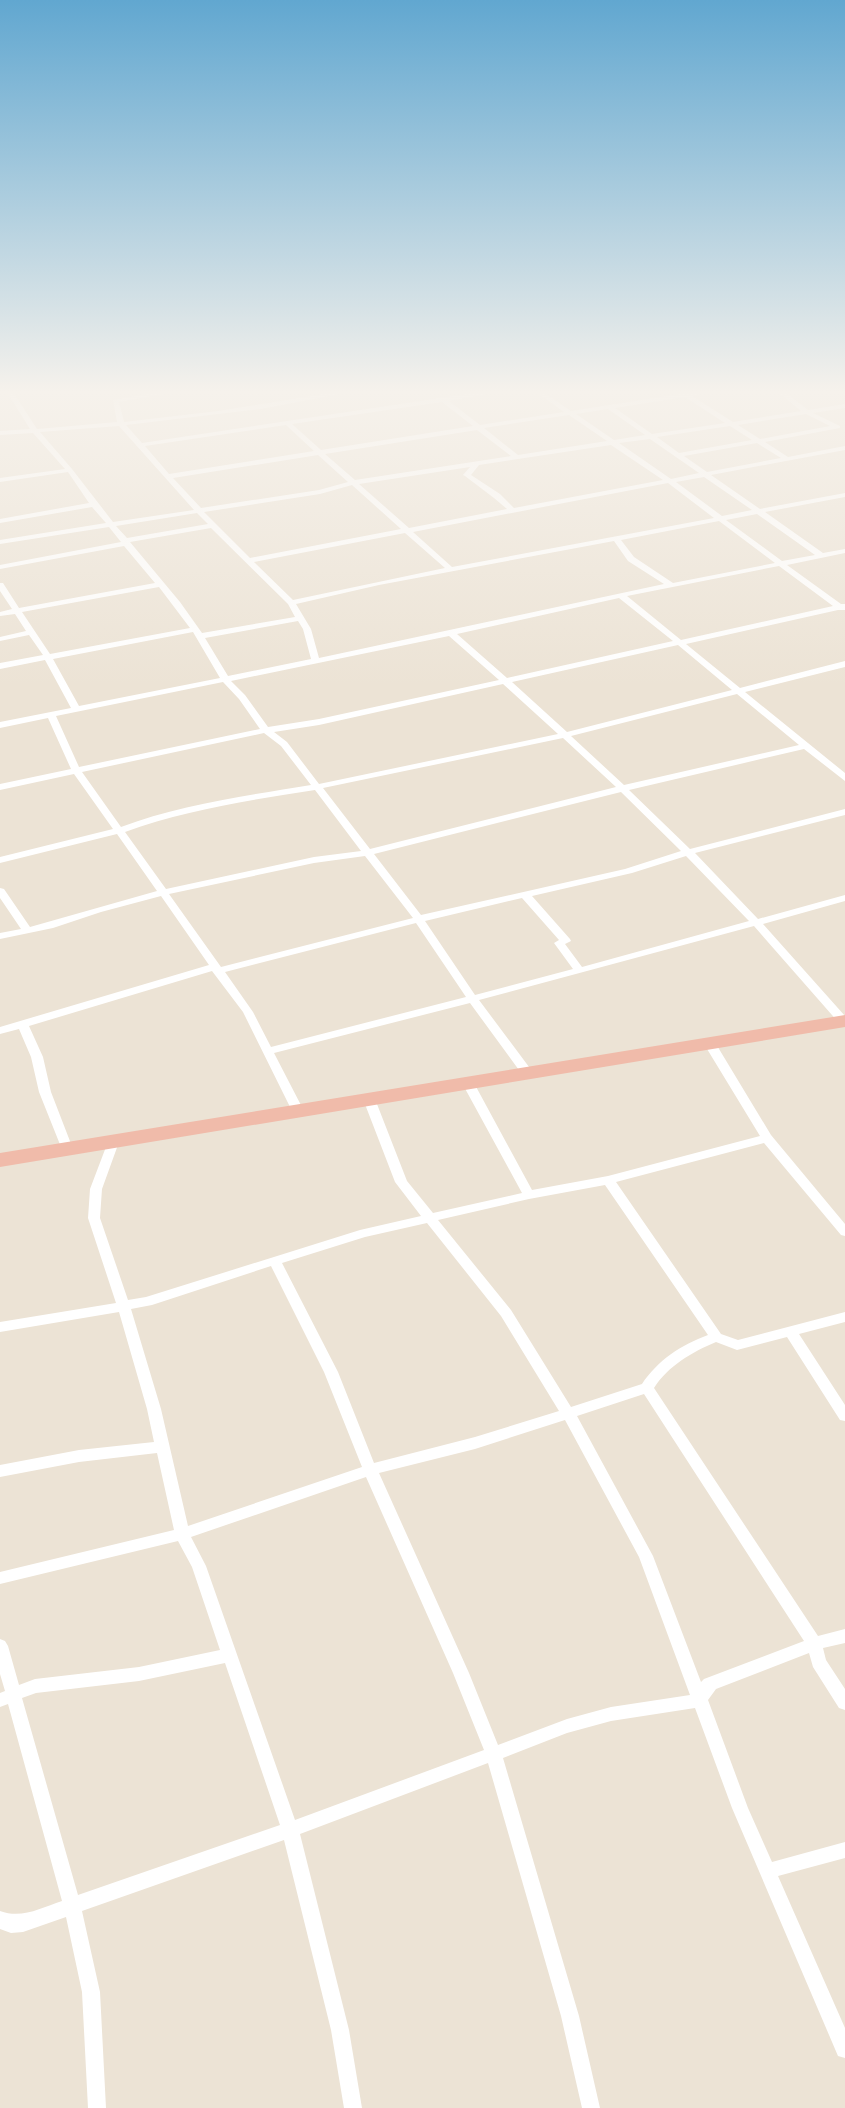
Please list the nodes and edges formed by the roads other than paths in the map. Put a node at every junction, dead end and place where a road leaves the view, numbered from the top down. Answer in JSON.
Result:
{"nodes":[{"id":1,"x":84,"y":490,"type":"edge"},
{"id":2,"x":181,"y":490,"type":"edge"},
{"id":3,"x":326,"y":490,"type":"edge"},
{"id":4,"x":360,"y":490,"type":"edge"},
{"id":5,"x":489,"y":490,"type":"edge"},
{"id":6,"x":625,"y":490,"type":"edge"},
{"id":7,"x":682,"y":490,"type":"edge"},
{"id":8,"x":729,"y":490,"type":"edge"},
{"id":9,"x":845,"y":495,"type":"edge"},
{"id":10,"x":94,"y":504,"type":"junction"},
{"id":11,"x":198,"y":510,"type":"junction"},
{"id":12,"x":758,"y":510,"type":"junction"},
{"id":13,"x":513,"y":511,"type":"junction"},
{"id":14,"x":719,"y":518,"type":"junction"},
{"id":15,"x":0,"y":521,"type":"edge"},
{"id":16,"x":110,"y":523,"type":"junction"},
{"id":17,"x":214,"y":525,"type":"junction"},
{"id":18,"x":405,"y":531,"type":"junction"},
{"id":19,"x":616,"y":538,"type":"junction"},
{"id":20,"x":0,"y":542,"type":"edge"},
{"id":21,"x":125,"y":542,"type":"junction"},
{"id":22,"x":845,"y":551,"type":"edge"},
{"id":23,"x":822,"y":555,"type":"junction"},
{"id":24,"x":250,"y":560,"type":"junction"},
{"id":25,"x":778,"y":564,"type":"junction"},
{"id":26,"x":0,"y":567,"type":"edge"},
{"id":27,"x":450,"y":569,"type":"junction"},
{"id":28,"x":161,"y":584,"type":"junction"},
{"id":29,"x":666,"y":584,"type":"junction"},
{"id":30,"x":0,"y":585,"type":"edge"},
{"id":31,"x":621,"y":595,"type":"junction"},
{"id":32,"x":290,"y":603,"type":"junction"},
{"id":33,"x":843,"y":608,"type":"edge"},
{"id":34,"x":18,"y":610,"type":"junction"},
{"id":35,"x":0,"y":614,"type":"edge"},
{"id":36,"x":301,"y":618,"type":"junction"},
{"id":37,"x":32,"y":632,"type":"junction"},
{"id":38,"x":198,"y":633,"type":"junction"},
{"id":39,"x":451,"y":633,"type":"junction"},
{"id":40,"x":0,"y":639,"type":"edge"},
{"id":41,"x":680,"y":641,"type":"junction"},
{"id":42,"x":48,"y":657,"type":"junction"},
{"id":43,"x":315,"y":660,"type":"junction"},
{"id":44,"x":845,"y":664,"type":"edge"},
{"id":45,"x":0,"y":666,"type":"edge"},
{"id":46,"x":225,"y":680,"type":"junction"},
{"id":47,"x":505,"y":680,"type":"junction"},
{"id":48,"x":742,"y":691,"type":"junction"},
{"id":49,"x":76,"y":709,"type":"junction"},
{"id":50,"x":51,"y":714,"type":"junction"},
{"id":51,"x":0,"y":725,"type":"edge"},
{"id":52,"x":266,"y":730,"type":"junction"},
{"id":53,"x":564,"y":735,"type":"junction"},
{"id":54,"x":806,"y":746,"type":"junction"},
{"id":55,"x":76,"y":770,"type":"junction"},
{"id":56,"x":845,"y":778,"type":"edge"},
{"id":57,"x":0,"y":787,"type":"edge"},
{"id":58,"x":317,"y":788,"type":"junction"},
{"id":59,"x":621,"y":789,"type":"junction"},
{"id":60,"x":845,"y":812,"type":"edge"},
{"id":61,"x":119,"y":831,"type":"junction"},
{"id":62,"x":688,"y":852,"type":"junction"},
{"id":63,"x":366,"y":853,"type":"junction"},
{"id":64,"x":0,"y":860,"type":"edge"},
{"id":65,"x":0,"y":891,"type":"edge"},
{"id":66,"x":165,"y":892,"type":"junction"},
{"id":67,"x":525,"y":895,"type":"junction"},
{"id":68,"x":845,"y":898,"type":"edge"},
{"id":69,"x":418,"y":919,"type":"junction"},
{"id":70,"x":757,"y":922,"type":"junction"},
{"id":71,"x":28,"y":931,"type":"junction"},
{"id":72,"x":0,"y":936,"type":"edge"},
{"id":73,"x":216,"y":969,"type":"junction"},
{"id":74,"x":580,"y":971,"type":"junction"},
{"id":75,"x":472,"y":999,"type":"junction"},
{"id":76,"x":844,"y":1021,"type":"edge"},
{"id":77,"x":23,"y":1025,"type":"junction"},
{"id":78,"x":0,"y":1031,"type":"edge"},
{"id":79,"x":710,"y":1044,"type":"junction"},
{"id":80,"x":269,"y":1052,"type":"junction"},
{"id":81,"x":528,"y":1074,"type":"junction"},
{"id":82,"x":468,"y":1083,"type":"junction"},
{"id":83,"x":369,"y":1099,"type":"junction"},
{"id":84,"x":298,"y":1110,"type":"junction"},
{"id":85,"x":767,"y":1138,"type":"junction"},
{"id":86,"x":113,"y":1142,"type":"junction"},
{"id":87,"x":67,"y":1149,"type":"junction"},
{"id":88,"x":0,"y":1160,"type":"edge"},
{"id":89,"x":608,"y":1180,"type":"junction"},
{"id":90,"x":529,"y":1195,"type":"junction"},
{"id":91,"x":433,"y":1219,"type":"junction"},
{"id":92,"x":845,"y":1232,"type":"edge"},
{"id":93,"x":275,"y":1261,"type":"junction"},
{"id":94,"x":124,"y":1308,"type":"junction"},
{"id":95,"x":845,"y":1317,"type":"edge"},
{"id":96,"x":0,"y":1327,"type":"edge"},
{"id":97,"x":791,"y":1332,"type":"junction"},
{"id":98,"x":716,"y":1336,"type":"junction"},
{"id":99,"x":647,"y":1388,"type":"junction"},
{"id":100,"x":568,"y":1413,"type":"junction"},
{"id":101,"x":845,"y":1416,"type":"edge"},
{"id":102,"x":163,"y":1447,"type":"junction"},
{"id":103,"x":370,"y":1470,"type":"junction"},
{"id":104,"x":0,"y":1471,"type":"edge"},
{"id":105,"x":182,"y":1534,"type":"junction"},
{"id":106,"x":0,"y":1578,"type":"edge"},
{"id":107,"x":845,"y":1636,"type":"edge"},
{"id":108,"x":814,"y":1644,"type":"junction"},
{"id":109,"x":0,"y":1646,"type":"edge"},
{"id":110,"x":230,"y":1655,"type":"junction"},
{"id":111,"x":7,"y":1697,"type":"edge"},
{"id":112,"x":700,"y":1700,"type":"junction"},
{"id":113,"x":845,"y":1703,"type":"edge"},
{"id":114,"x":494,"y":1755,"type":"junction"},
{"id":115,"x":290,"y":1830,"type":"junction"},
{"id":116,"x":845,"y":1850,"type":"edge"},
{"id":117,"x":768,"y":1871,"type":"junction"},
{"id":118,"x":72,"y":1906,"type":"junction"},
{"id":119,"x":0,"y":1920,"type":"edge"},
{"id":120,"x":845,"y":2049,"type":"edge"},
{"id":121,"x":97,"y":2108,"type":"edge"},
{"id":122,"x":353,"y":2108,"type":"edge"},
{"id":123,"x":591,"y":2108,"type":"edge"}],
"edges":[{"from":1,"to":10,"type":"street"},
{"from":2,"to":11,"type":"street"},
{"from":3,"to":11,"type":"street"},
{"from":4,"to":18,"type":"street"},
{"from":5,"to":13,"type":"street"},
{"from":6,"to":13,"type":"street"},
{"from":7,"to":14,"type":"street"},
{"from":8,"to":12,"type":"street"},
{"from":9,"to":12,"type":"street"},
{"from":10,"to":15,"type":"street"},
{"from":10,"to":16,"type":"street"},
{"from":11,"to":16,"type":"street"},
{"from":11,"to":17,"type":"street"},
{"from":12,"to":14,"type":"street"},
{"from":12,"to":23,"type":"street"},
{"from":13,"to":18,"type":"street"},
{"from":14,"to":19,"type":"street"},
{"from":14,"to":25,"type":"street"},
{"from":16,"to":20,"type":"street"},
{"from":16,"to":21,"type":"street"},
{"from":17,"to":21,"type":"street"},
{"from":17,"to":24,"type":"street"},
{"from":18,"to":24,"type":"street"},
{"from":18,"to":27,"type":"street"},
{"from":19,"to":27,"type":"street"},
{"from":19,"to":29,"type":"street"},
{"from":21,"to":26,"type":"street"},
{"from":21,"to":28,"type":"street"},
{"from":22,"to":23,"type":"street"},
{"from":23,"to":25,"type":"street"},
{"from":24,"to":32,"type":"street"},
{"from":25,"to":29,"type":"street"},
{"from":25,"to":33,"type":"street"},
{"from":27,"to":32,"type":"street"},
{"from":28,"to":34,"type":"street"},
{"from":28,"to":38,"type":"street"},
{"from":29,"to":31,"type":"street"},
{"from":30,"to":34,"type":"street"},
{"from":31,"to":39,"type":"street"},
{"from":31,"to":41,"type":"street"},
{"from":32,"to":36,"type":"street"},
{"from":33,"to":41,"type":"street"},
{"from":34,"to":35,"type":"street"},
{"from":34,"to":37,"type":"street"},
{"from":36,"to":38,"type":"street"},
{"from":36,"to":43,"type":"street"},
{"from":37,"to":40,"type":"street"},
{"from":37,"to":42,"type":"street"},
{"from":38,"to":42,"type":"street"},
{"from":38,"to":46,"type":"street"},
{"from":39,"to":43,"type":"street"},
{"from":39,"to":47,"type":"street"},
{"from":41,"to":47,"type":"street"},
{"from":41,"to":48,"type":"street"},
{"from":42,"to":45,"type":"street"},
{"from":42,"to":49,"type":"street"},
{"from":43,"to":46,"type":"street"},
{"from":44,"to":48,"type":"street"},
{"from":46,"to":49,"type":"street"},
{"from":46,"to":52,"type":"street"},
{"from":47,"to":52,"type":"street"},
{"from":47,"to":53,"type":"street"},
{"from":48,"to":53,"type":"street"},
{"from":48,"to":54,"type":"street"},
{"from":49,"to":50,"type":"street"},
{"from":50,"to":51,"type":"street"},
{"from":50,"to":55,"type":"street"},
{"from":52,"to":55,"type":"street"},
{"from":52,"to":58,"type":"street"},
{"from":53,"to":58,"type":"street"},
{"from":53,"to":59,"type":"street"},
{"from":54,"to":56,"type":"street"},
{"from":54,"to":59,"type":"street"},
{"from":55,"to":57,"type":"street"},
{"from":55,"to":61,"type":"street"},
{"from":58,"to":61,"type":"street"},
{"from":58,"to":63,"type":"street"},
{"from":59,"to":62,"type":"street"},
{"from":59,"to":63,"type":"street"},
{"from":60,"to":62,"type":"street"},
{"from":61,"to":64,"type":"street"},
{"from":61,"to":66,"type":"street"},
{"from":62,"to":67,"type":"street"},
{"from":62,"to":70,"type":"street"},
{"from":63,"to":66,"type":"street"},
{"from":63,"to":69,"type":"street"},
{"from":65,"to":71,"type":"street"},
{"from":66,"to":71,"type":"street"},
{"from":66,"to":73,"type":"street"},
{"from":67,"to":69,"type":"street"},
{"from":67,"to":74,"type":"street"},
{"from":68,"to":70,"type":"street"},
{"from":69,"to":73,"type":"street"},
{"from":69,"to":75,"type":"street"},
{"from":70,"to":74,"type":"street"},
{"from":70,"to":76,"type":"street"},
{"from":71,"to":72,"type":"street"},
{"from":73,"to":77,"type":"street"},
{"from":73,"to":80,"type":"street"},
{"from":74,"to":75,"type":"street"},
{"from":75,"to":80,"type":"street"},
{"from":75,"to":81,"type":"street"},
{"from":76,"to":79,"type":"highway"},
{"from":77,"to":78,"type":"street"},
{"from":77,"to":87,"type":"street"},
{"from":79,"to":81,"type":"highway"},
{"from":79,"to":85,"type":"street"},
{"from":80,"to":84,"type":"street"},
{"from":81,"to":82,"type":"highway"},
{"from":82,"to":83,"type":"highway"},
{"from":82,"to":90,"type":"street"},
{"from":83,"to":84,"type":"highway"},
{"from":83,"to":91,"type":"street"},
{"from":84,"to":86,"type":"highway"},
{"from":85,"to":89,"type":"street"},
{"from":85,"to":92,"type":"street"},
{"from":86,"to":87,"type":"highway"},
{"from":86,"to":94,"type":"street"},
{"from":87,"to":88,"type":"highway"},
{"from":89,"to":90,"type":"street"},
{"from":89,"to":98,"type":"street"},
{"from":90,"to":91,"type":"street"},
{"from":91,"to":93,"type":"street"},
{"from":91,"to":100,"type":"street"},
{"from":93,"to":94,"type":"street"},
{"from":93,"to":103,"type":"street"},
{"from":94,"to":96,"type":"street"},
{"from":94,"to":102,"type":"street"},
{"from":95,"to":97,"type":"street"},
{"from":97,"to":98,"type":"street"},
{"from":97,"to":101,"type":"street"},
{"from":98,"to":99,"type":"street"},
{"from":99,"to":100,"type":"street"},
{"from":99,"to":108,"type":"street"},
{"from":100,"to":103,"type":"street"},
{"from":100,"to":112,"type":"street"},
{"from":102,"to":104,"type":"street"},
{"from":102,"to":105,"type":"street"},
{"from":103,"to":105,"type":"street"},
{"from":103,"to":114,"type":"street"},
{"from":105,"to":106,"type":"street"},
{"from":105,"to":110,"type":"street"},
{"from":107,"to":108,"type":"street"},
{"from":108,"to":112,"type":"street"},
{"from":108,"to":113,"type":"street"},
{"from":109,"to":111,"type":"street"},
{"from":110,"to":111,"type":"street"},
{"from":110,"to":115,"type":"street"},
{"from":111,"to":118,"type":"street"},
{"from":112,"to":114,"type":"street"},
{"from":112,"to":117,"type":"street"},
{"from":114,"to":115,"type":"street"},
{"from":114,"to":123,"type":"street"},
{"from":115,"to":118,"type":"street"},
{"from":115,"to":122,"type":"street"},
{"from":116,"to":117,"type":"street"},
{"from":117,"to":120,"type":"street"},
{"from":118,"to":119,"type":"street"},
{"from":118,"to":121,"type":"street"}]}
